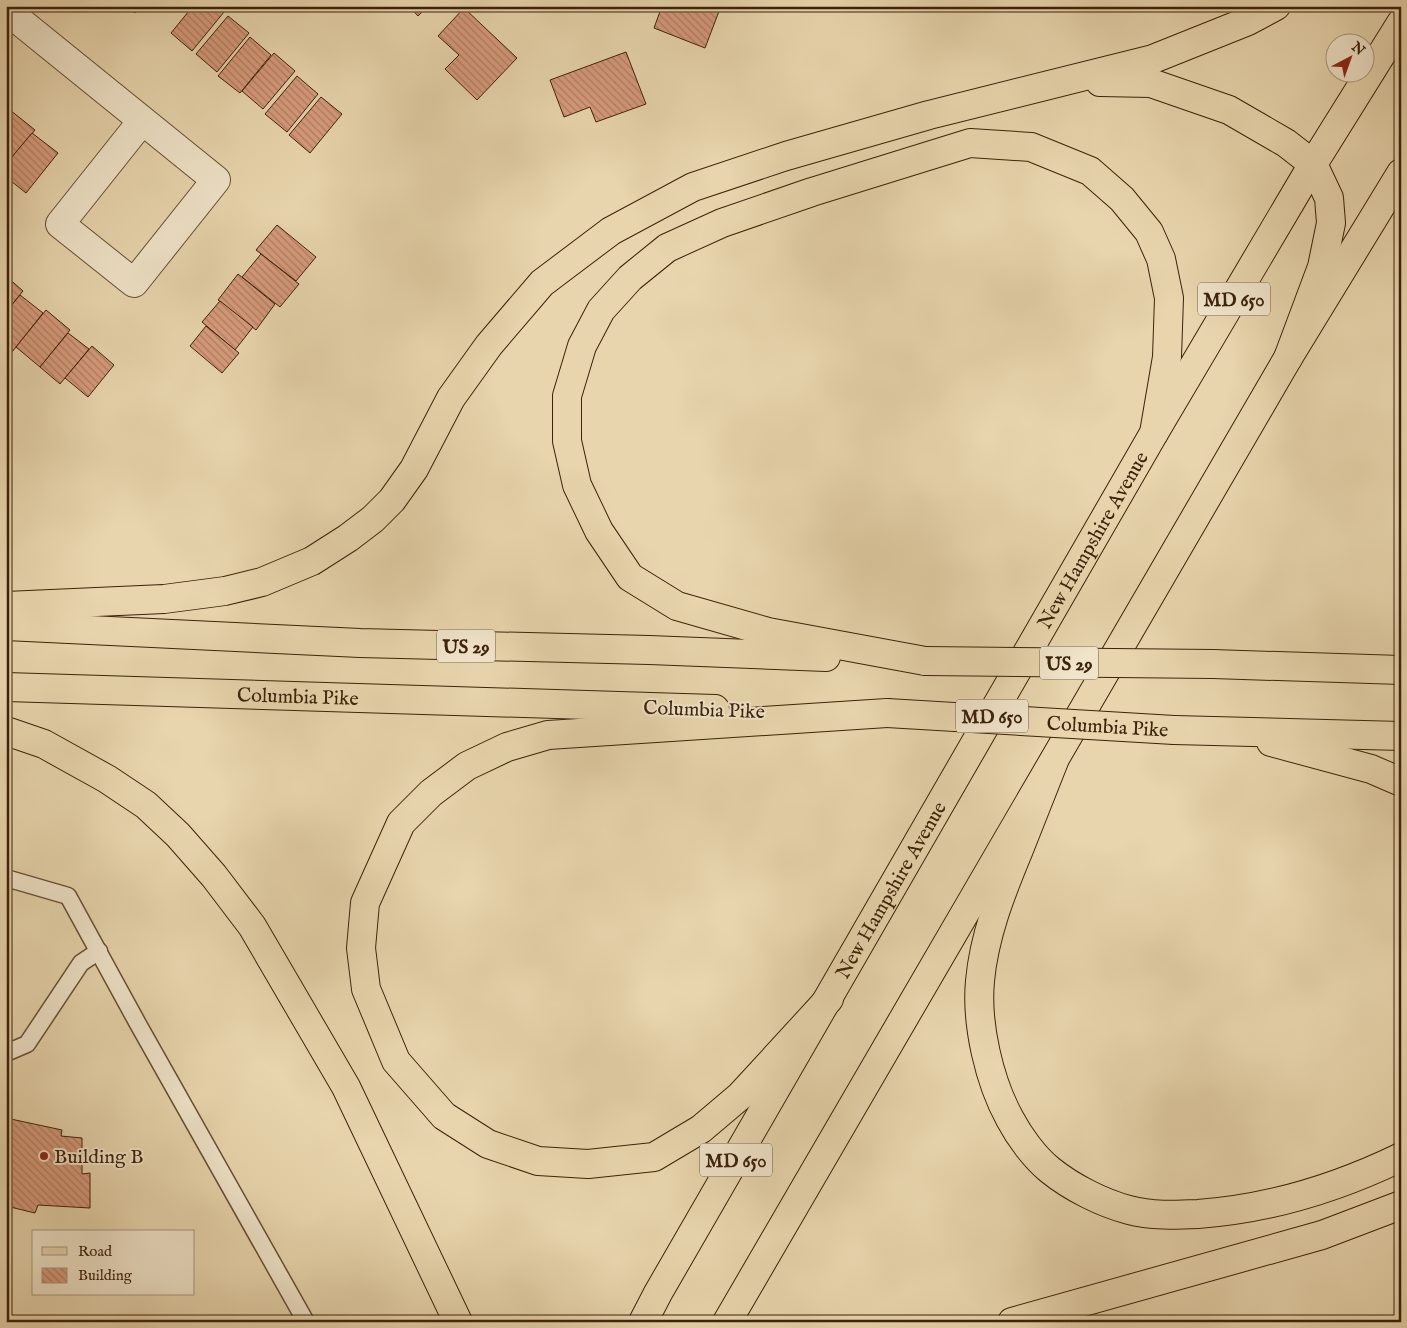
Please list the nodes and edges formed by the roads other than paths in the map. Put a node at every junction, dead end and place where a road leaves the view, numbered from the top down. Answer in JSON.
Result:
{"nodes":[{"id":1,"x":1276,"y":6,"type":"edge"},
{"id":2,"x":6,"y":10,"type":"edge"},
{"id":3,"x":1401,"y":23,"type":"edge"},
{"id":4,"x":1064,"y":82,"type":"junction"},
{"id":5,"x":142,"y":121,"type":"junction"},
{"id":6,"x":1313,"y":164,"type":"junction"},
{"id":7,"x":1401,"y":173,"type":"edge"},
{"id":8,"x":1288,"y":358,"type":"junction"},
{"id":9,"x":1154,"y":433,"type":"junction"},
{"id":10,"x":6,"y":606,"type":"edge"},
{"id":11,"x":6,"y":626,"type":"edge"},
{"id":12,"x":925,"y":661,"type":"junction"},
{"id":13,"x":1401,"y":670,"type":"edge"},
{"id":14,"x":6,"y":687,"type":"edge"},
{"id":15,"x":887,"y":714,"type":"junction"},
{"id":16,"x":6,"y":731,"type":"edge"},
{"id":17,"x":1228,"y":731,"type":"junction"},
{"id":18,"x":1401,"y":736,"type":"edge"},
{"id":19,"x":1054,"y":761,"type":"junction"},
{"id":20,"x":1401,"y":782,"type":"edge"},
{"id":21,"x":6,"y":878,"type":"edge"},
{"id":22,"x":99,"y":951,"type":"junction"},
{"id":23,"x":829,"y":998,"type":"junction"},
{"id":24,"x":6,"y":1052,"type":"edge"},
{"id":25,"x":1401,"y":1157,"type":"edge"},
{"id":26,"x":1401,"y":1206,"type":"edge"},
{"id":27,"x":658,"y":1293,"type":"junction"},
{"id":28,"x":306,"y":1322,"type":"edge"},
{"id":29,"x":458,"y":1322,"type":"edge"},
{"id":30,"x":643,"y":1322,"type":"edge"},
{"id":31,"x":649,"y":1322,"type":"edge"},
{"id":32,"x":728,"y":1322,"type":"edge"},
{"id":33,"x":1012,"y":1322,"type":"edge"}],
"edges":[{"from":1,"to":4,"type":"main road"},
{"from":2,"to":5,"type":"street"},
{"from":3,"to":6,"type":"main road","name":"New Hampshire Avenue","number":"MD 650"},
{"from":4,"to":6,"type":"main road"},
{"from":4,"to":10,"type":"main road"},
{"from":5,"to":5,"type":"street"},
{"from":6,"to":8,"type":"main road"},
{"from":6,"to":9,"type":"main road","name":"New Hampshire Avenue","number":"MD 650"},
{"from":7,"to":8,"type":"main road"},
{"from":8,"to":19,"type":"main road"},
{"from":9,"to":12,"type":"main road"},
{"from":9,"to":23,"type":"main road","name":"New Hampshire Avenue","number":"MD 650"},
{"from":11,"to":12,"type":"main road","number":"US 29"},
{"from":12,"to":13,"type":"main road","number":"US 29","bridge":true},
{"from":14,"to":15,"type":"main road","name":"Columbia Pike"},
{"from":15,"to":17,"type":"main road","name":"Columbia Pike","bridge":true},
{"from":15,"to":23,"type":"main road"},
{"from":16,"to":29,"type":"main road"},
{"from":17,"to":18,"type":"main road","name":"Columbia Pike"},
{"from":17,"to":20,"type":"main road"},
{"from":19,"to":25,"type":"main road"},
{"from":19,"to":32,"type":"main road"},
{"from":21,"to":22,"type":"lane"},
{"from":22,"to":24,"type":"lane"},
{"from":22,"to":28,"type":"lane"},
{"from":23,"to":27,"type":"main road","name":"New Hampshire Avenue","number":"MD 650"},
{"from":26,"to":33,"type":"main road"},
{"from":27,"to":30,"type":"main road","name":"New Hampshire Avenue","number":"MD 650"},
{"from":27,"to":31,"type":"main road"}]}
